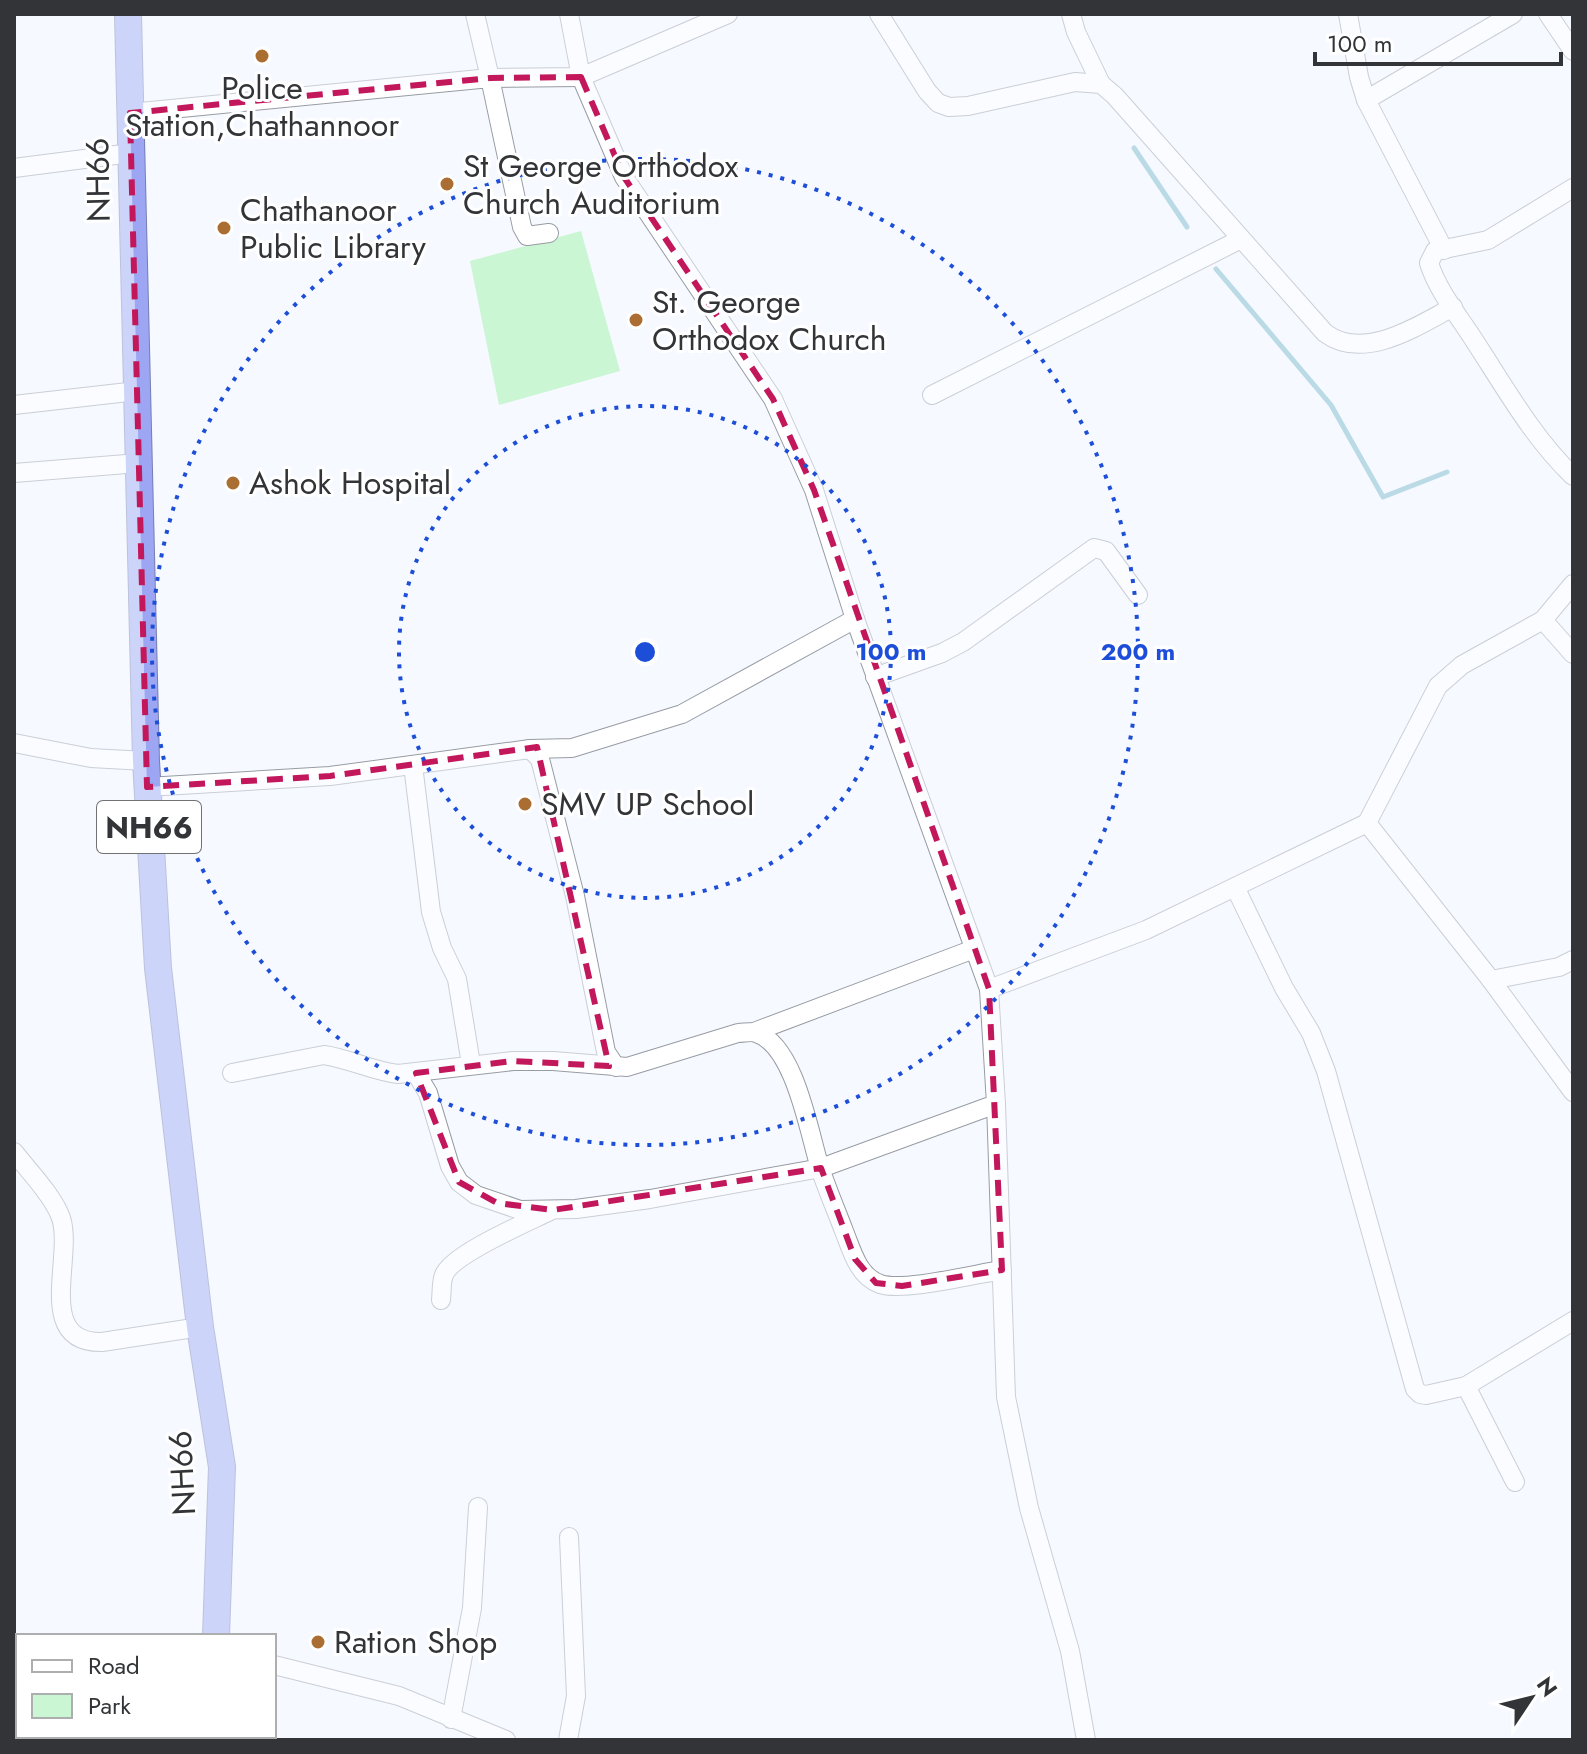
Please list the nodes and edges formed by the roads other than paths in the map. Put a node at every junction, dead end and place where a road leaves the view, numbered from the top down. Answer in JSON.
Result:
{"nodes":[{"id":1,"x":128,"y":14,"type":"edge"},
{"id":2,"x":475,"y":14,"type":"edge"},
{"id":3,"x":569,"y":14,"type":"edge"},
{"id":4,"x":728,"y":14,"type":"edge"},
{"id":5,"x":879,"y":14,"type":"edge"},
{"id":6,"x":1071,"y":14,"type":"edge"},
{"id":7,"x":1348,"y":14,"type":"edge"},
{"id":8,"x":1513,"y":14,"type":"edge"},
{"id":9,"x":1548,"y":14,"type":"edge"},
{"id":10,"x":1573,"y":51,"type":"edge"},
{"id":11,"x":581,"y":77,"type":"junction"},
{"id":12,"x":490,"y":78,"type":"junction"},
{"id":13,"x":1101,"y":84,"type":"junction"},
{"id":14,"x":1366,"y":100,"type":"junction"},
{"id":15,"x":130,"y":113,"type":"junction"},
{"id":16,"x":131,"y":153,"type":"junction"},
{"id":17,"x":14,"y":168,"type":"edge"},
{"id":18,"x":1573,"y":188,"type":"edge"},
{"id":19,"x":549,"y":233,"type":"dead end"},
{"id":20,"x":1241,"y":239,"type":"junction"},
{"id":21,"x":1444,"y":250,"type":"junction"},
{"id":22,"x":1453,"y":307,"type":"junction"},
{"id":23,"x":137,"y":391,"type":"junction"},
{"id":24,"x":932,"y":395,"type":"dead end"},
{"id":25,"x":14,"y":405,"type":"edge"},
{"id":26,"x":139,"y":463,"type":"junction"},
{"id":27,"x":14,"y":473,"type":"edge"},
{"id":28,"x":1573,"y":476,"type":"edge"},
{"id":29,"x":1573,"y":584,"type":"edge"},
{"id":30,"x":1138,"y":595,"type":"dead end"},
{"id":31,"x":855,"y":619,"type":"junction"},
{"id":32,"x":1543,"y":620,"type":"junction"},
{"id":33,"x":1573,"y":654,"type":"edge"},
{"id":34,"x":875,"y":677,"type":"junction"},
{"id":35,"x":14,"y":743,"type":"edge"},
{"id":36,"x":530,"y":749,"type":"junction"},
{"id":37,"x":413,"y":765,"type":"junction"},
{"id":38,"x":146,"y":774,"type":"junction"},
{"id":39,"x":1367,"y":823,"type":"junction"},
{"id":40,"x":1235,"y":887,"type":"junction"},
{"id":41,"x":974,"y":949,"type":"junction"},
{"id":42,"x":1573,"y":960,"type":"edge"},
{"id":43,"x":1491,"y":980,"type":"junction"},
{"id":44,"x":989,"y":989,"type":"junction"},
{"id":45,"x":754,"y":1032,"type":"junction"},
{"id":46,"x":471,"y":1064,"type":"junction"},
{"id":47,"x":616,"y":1067,"type":"junction"},
{"id":48,"x":232,"y":1073,"type":"dead end"},
{"id":49,"x":416,"y":1073,"type":"junction"},
{"id":50,"x":1573,"y":1092,"type":"edge"},
{"id":51,"x":996,"y":1104,"type":"junction"},
{"id":52,"x":14,"y":1152,"type":"edge"},
{"id":53,"x":821,"y":1168,"type":"junction"},
{"id":54,"x":553,"y":1210,"type":"junction"},
{"id":55,"x":1002,"y":1270,"type":"junction"},
{"id":56,"x":441,"y":1300,"type":"dead end"},
{"id":57,"x":1573,"y":1321,"type":"edge"},
{"id":58,"x":200,"y":1327,"type":"junction"},
{"id":59,"x":1466,"y":1386,"type":"junction"},
{"id":60,"x":1515,"y":1482,"type":"dead end"},
{"id":61,"x":478,"y":1507,"type":"dead end"},
{"id":62,"x":569,"y":1537,"type":"dead end"},
{"id":63,"x":216,"y":1634,"type":"edge"},
{"id":64,"x":276,"y":1665,"type":"edge"},
{"id":65,"x":451,"y":1719,"type":"junction"},
{"id":66,"x":506,"y":1740,"type":"edge"},
{"id":67,"x":568,"y":1740,"type":"edge"},
{"id":68,"x":1086,"y":1740,"type":"edge"}],
"edges":[{"from":1,"to":15,"type":"highway","name":"NH66","number":"NH66"},
{"from":2,"to":12,"type":"street"},
{"from":3,"to":11,"type":"street"},
{"from":4,"to":11,"type":"street"},
{"from":5,"to":13,"type":"street"},
{"from":6,"to":13,"type":"street"},
{"from":7,"to":14,"type":"street"},
{"from":8,"to":14,"type":"street"},
{"from":9,"to":10,"type":"street"},
{"from":11,"to":12,"type":"street"},
{"from":11,"to":31,"type":"street"},
{"from":12,"to":15,"type":"street"},
{"from":12,"to":19,"type":"street"},
{"from":13,"to":20,"type":"street"},
{"from":14,"to":21,"type":"street"},
{"from":15,"to":16,"type":"highway","name":"NH66","number":"NH66"},
{"from":16,"to":17,"type":"street"},
{"from":16,"to":23,"type":"highway","name":"NH66","number":"NH66"},
{"from":18,"to":21,"type":"street"},
{"from":20,"to":22,"type":"street"},
{"from":20,"to":24,"type":"street"},
{"from":21,"to":22,"type":"street"},
{"from":22,"to":28,"type":"street"},
{"from":23,"to":25,"type":"street"},
{"from":23,"to":26,"type":"highway","name":"NH66","number":"NH66"},
{"from":26,"to":27,"type":"street"},
{"from":26,"to":38,"type":"highway","name":"NH66","number":"NH66"},
{"from":29,"to":32,"type":"street"},
{"from":30,"to":34,"type":"street"},
{"from":31,"to":34,"type":"street"},
{"from":31,"to":36,"type":"street"},
{"from":32,"to":33,"type":"street"},
{"from":32,"to":39,"type":"street"},
{"from":34,"to":41,"type":"street"},
{"from":35,"to":38,"type":"street"},
{"from":36,"to":37,"type":"street"},
{"from":36,"to":47,"type":"street"},
{"from":37,"to":38,"type":"street"},
{"from":37,"to":46,"type":"street"},
{"from":38,"to":58,"type":"highway","name":"NH66","number":"NH66"},
{"from":39,"to":40,"type":"street"},
{"from":39,"to":43,"type":"street"},
{"from":40,"to":44,"type":"street"},
{"from":40,"to":59,"type":"street"},
{"from":41,"to":44,"type":"street"},
{"from":41,"to":45,"type":"street"},
{"from":42,"to":43,"type":"street"},
{"from":43,"to":50,"type":"street"},
{"from":44,"to":51,"type":"street"},
{"from":45,"to":47,"type":"street"},
{"from":45,"to":53,"type":"street"},
{"from":46,"to":47,"type":"street"},
{"from":46,"to":49,"type":"street"},
{"from":48,"to":49,"type":"street"},
{"from":49,"to":54,"type":"street"},
{"from":51,"to":53,"type":"street"},
{"from":51,"to":55,"type":"street"},
{"from":52,"to":58,"type":"street"},
{"from":53,"to":54,"type":"street"},
{"from":53,"to":55,"type":"street"},
{"from":54,"to":56,"type":"street"},
{"from":55,"to":68,"type":"street"},
{"from":57,"to":59,"type":"street"},
{"from":58,"to":63,"type":"highway","name":"NH66","number":"NH66"},
{"from":59,"to":60,"type":"street"},
{"from":61,"to":65,"type":"street"},
{"from":62,"to":67,"type":"street"},
{"from":64,"to":65,"type":"street"},
{"from":65,"to":66,"type":"street"}]}
